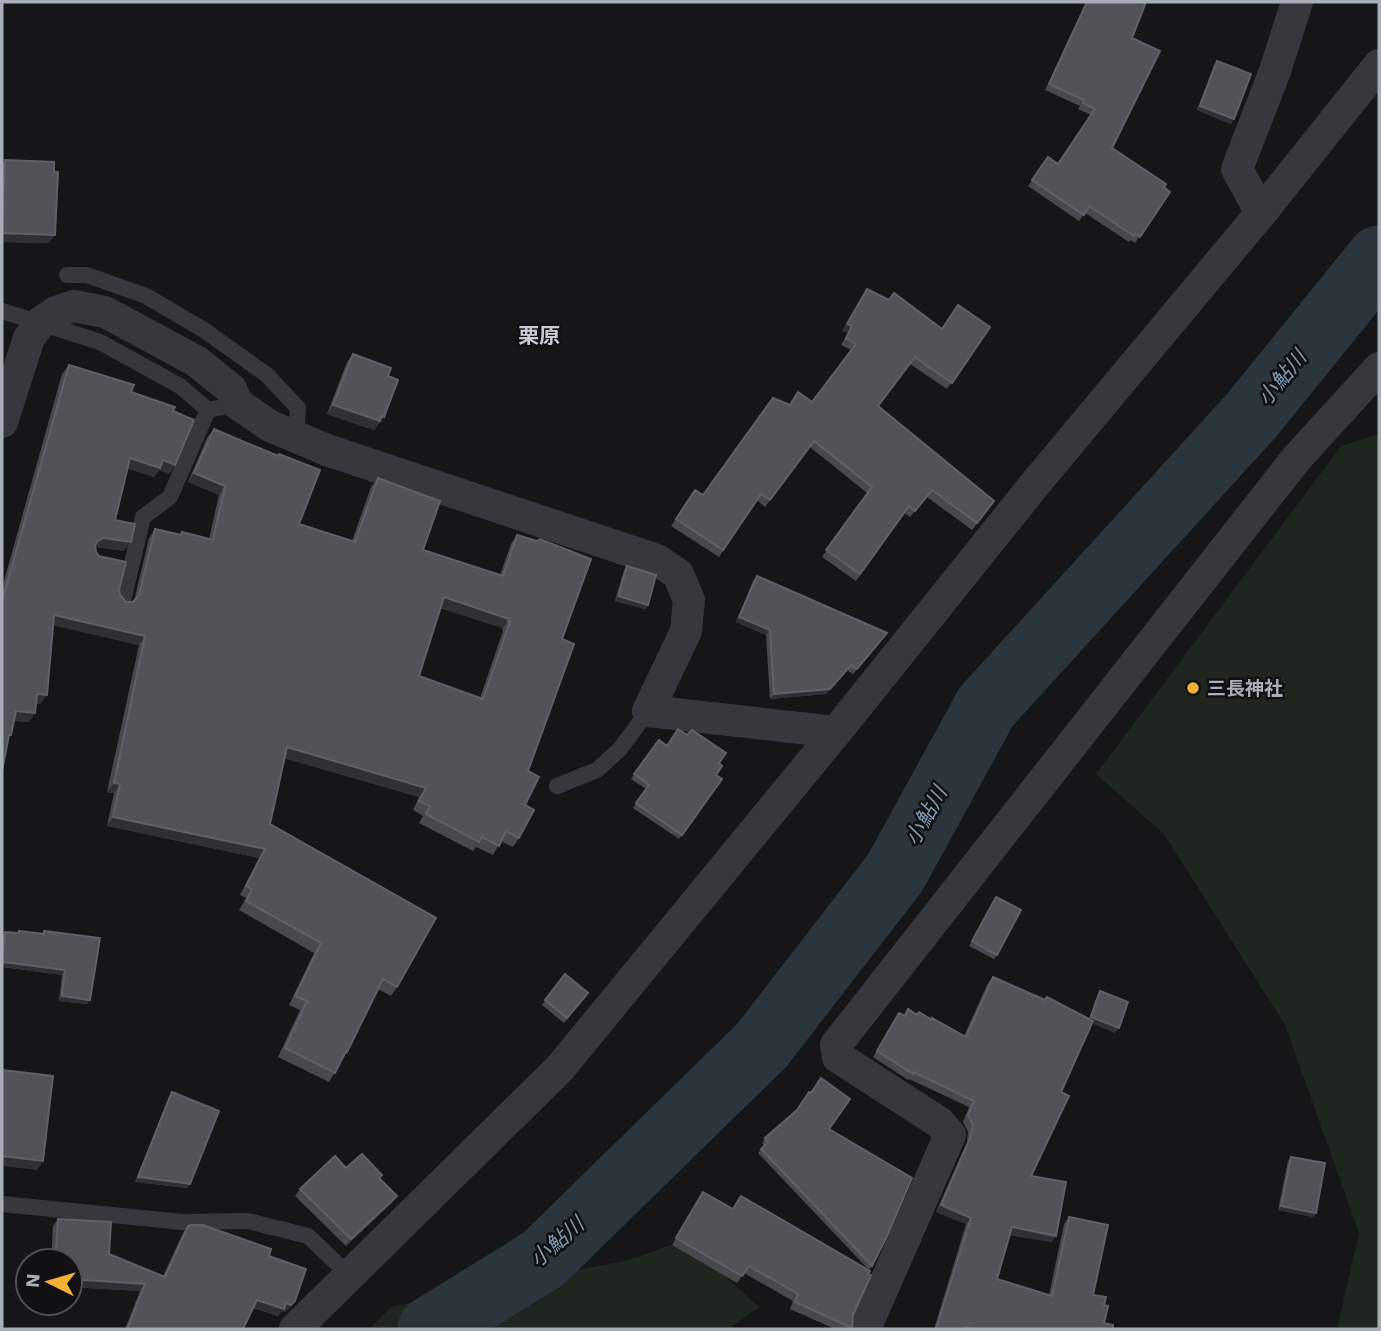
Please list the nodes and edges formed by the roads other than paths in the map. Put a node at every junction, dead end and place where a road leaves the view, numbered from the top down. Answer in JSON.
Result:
{"nodes":[{"id":1,"x":1297,"y":2,"type":"edge"},
{"id":2,"x":1379,"y":65,"type":"edge"},
{"id":3,"x":1261,"y":213,"type":"junction"},
{"id":4,"x":67,"y":275,"type":"dead end"},
{"id":5,"x":2,"y":311,"type":"edge"},
{"id":6,"x":40,"y":323,"type":"junction"},
{"id":7,"x":1379,"y":368,"type":"edge"},
{"id":8,"x":223,"y":407,"type":"junction"},
{"id":9,"x":2,"y":422,"type":"edge"},
{"id":10,"x":296,"y":437,"type":"junction"},
{"id":11,"x":123,"y":601,"type":"edge"},
{"id":12,"x":648,"y":711,"type":"junction"},
{"id":13,"x":836,"y":732,"type":"junction"},
{"id":14,"x":557,"y":786,"type":"dead end"},
{"id":15,"x":2,"y":1204,"type":"edge"},
{"id":16,"x":350,"y":1276,"type":"junction"},
{"id":17,"x":295,"y":1329,"type":"edge"},
{"id":18,"x":865,"y":1329,"type":"edge"}],
"edges":[{"from":1,"to":3,"type":"street"},
{"from":2,"to":3,"type":"street"},
{"from":3,"to":13,"type":"street"},
{"from":4,"to":10,"type":"lane"},
{"from":5,"to":6,"type":"lane"},
{"from":6,"to":8,"type":"lane"},
{"from":6,"to":8,"type":"street"},
{"from":6,"to":9,"type":"street"},
{"from":7,"to":18,"type":"street"},
{"from":8,"to":10,"type":"street"},
{"from":8,"to":11,"type":"lane"},
{"from":10,"to":12,"type":"street"},
{"from":12,"to":13,"type":"street"},
{"from":12,"to":14,"type":"lane"},
{"from":13,"to":16,"type":"street"},
{"from":15,"to":16,"type":"lane"},
{"from":16,"to":17,"type":"street"}]}
